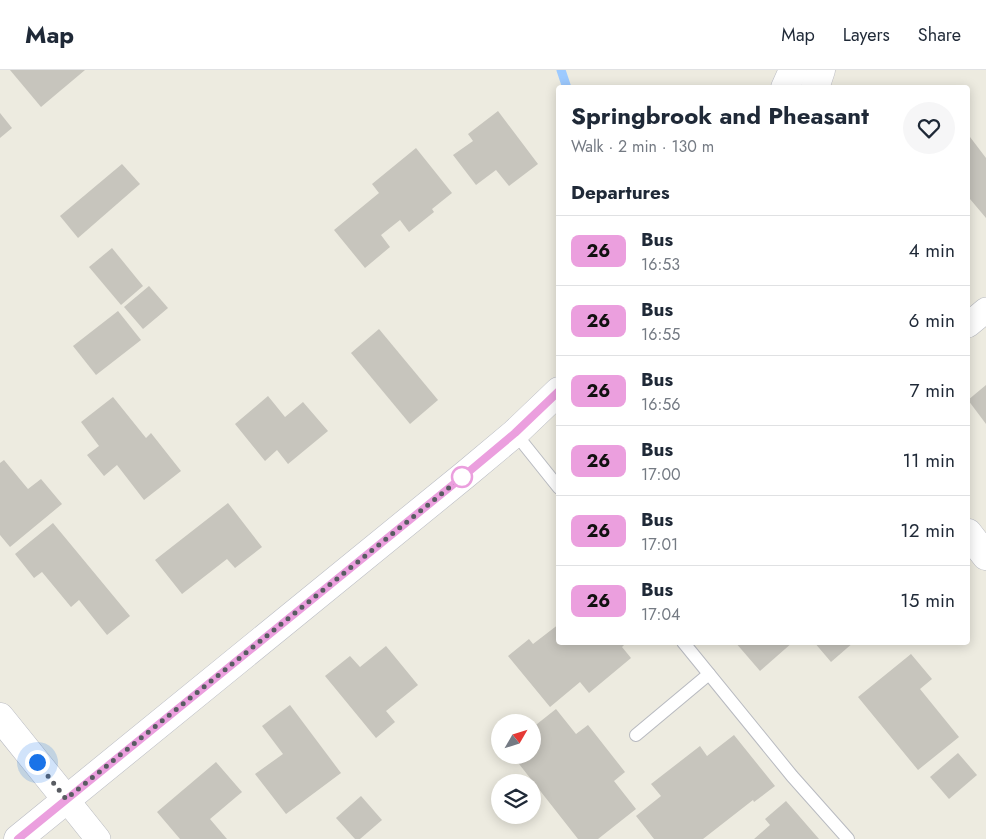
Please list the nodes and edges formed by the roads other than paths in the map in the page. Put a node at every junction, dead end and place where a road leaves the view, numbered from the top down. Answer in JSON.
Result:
{"nodes":[{"id":1,"x":793,"y":70,"type":"edge"},
{"id":2,"x":821,"y":70,"type":"edge"},
{"id":3,"x":786,"y":85,"type":"edge"},
{"id":4,"x":816,"y":85,"type":"edge"},
{"id":5,"x":986,"y":310,"type":"edge"},
{"id":6,"x":970,"y":323,"type":"edge"},
{"id":7,"x":556,"y":394,"type":"edge"},
{"id":8,"x":515,"y":433,"type":"junction"},
{"id":9,"x":556,"y":484,"type":"edge"},
{"id":10,"x":970,"y":536,"type":"edge"},
{"id":11,"x":986,"y":556,"type":"edge"},
{"id":12,"x":685,"y":645,"type":"edge"},
{"id":13,"x":709,"y":674,"type":"junction"},
{"id":14,"x":0,"y":717,"type":"edge"},
{"id":15,"x":636,"y":735,"type":"dead end"},
{"id":16,"x":66,"y":799,"type":"junction"},
{"id":17,"x":18,"y":839,"type":"edge"},
{"id":18,"x":98,"y":839,"type":"edge"},
{"id":19,"x":848,"y":839,"type":"edge"}],
"edges":[{"from":1,"to":3,"type":"street"},
{"from":2,"to":4,"type":"street"},
{"from":5,"to":6,"type":"street"},
{"from":7,"to":8,"type":"street"},
{"from":8,"to":9,"type":"lane"},
{"from":8,"to":16,"type":"street"},
{"from":10,"to":11,"type":"street"},
{"from":12,"to":13,"type":"lane"},
{"from":13,"to":15,"type":"lane"},
{"from":13,"to":19,"type":"lane"},
{"from":14,"to":16,"type":"street"},
{"from":16,"to":17,"type":"street"},
{"from":16,"to":18,"type":"street"}]}
